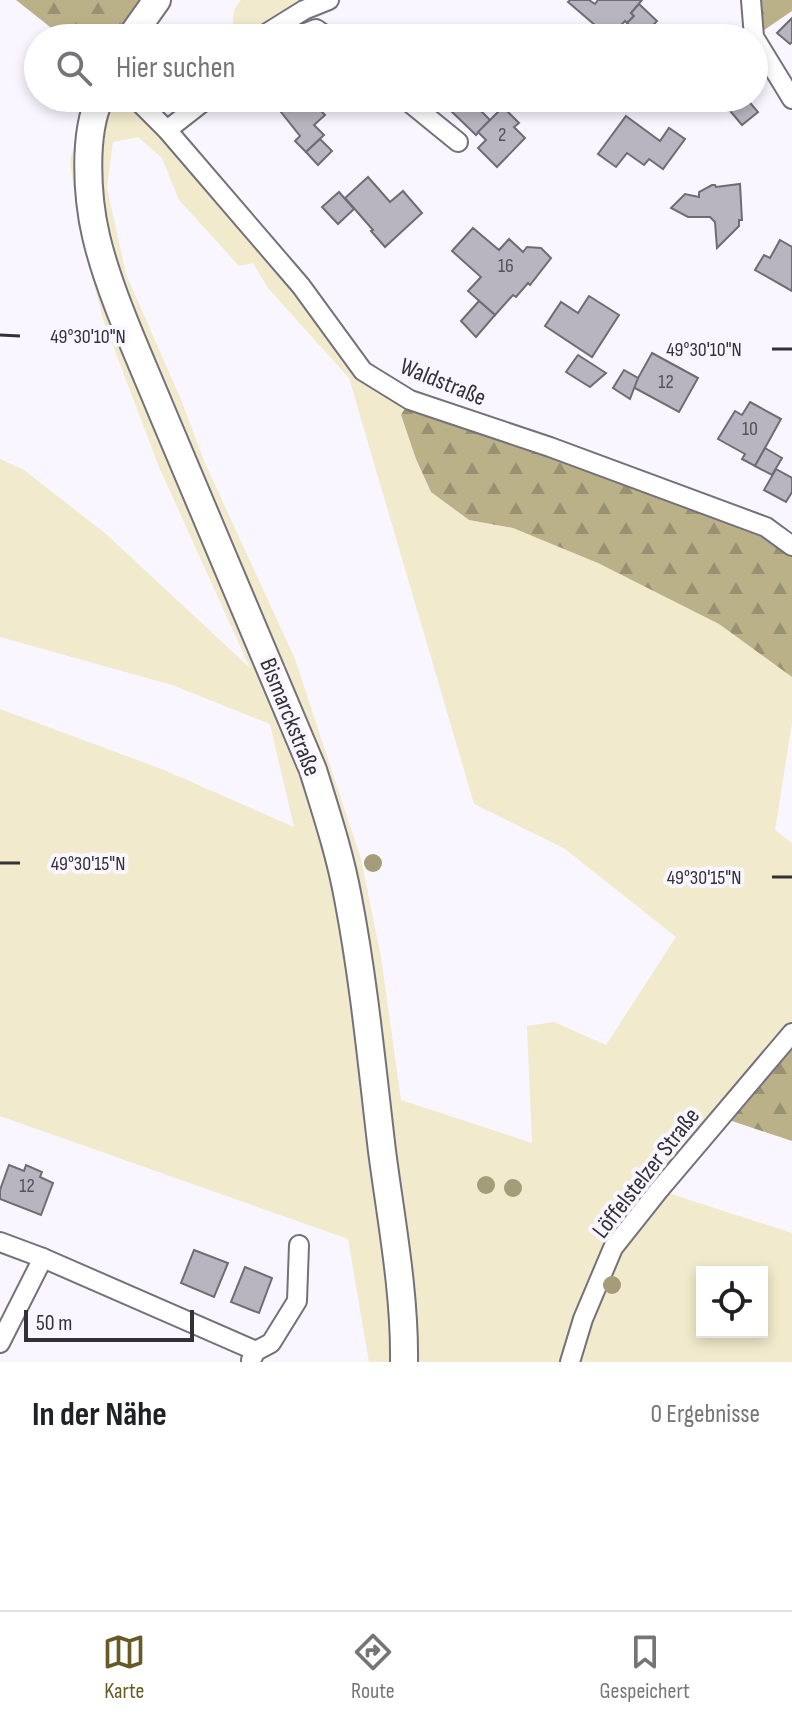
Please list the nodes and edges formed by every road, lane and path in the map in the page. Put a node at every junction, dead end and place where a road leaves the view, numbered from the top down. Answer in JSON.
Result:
{"nodes":[{"id":1,"x":157,"y":0,"type":"edge"},
{"id":2,"x":329,"y":0,"type":"edge"},
{"id":3,"x":751,"y":0,"type":"edge"},
{"id":4,"x":140,"y":24,"type":"edge"},
{"id":5,"x":282,"y":24,"type":"edge"},
{"id":6,"x":753,"y":24,"type":"edge"},
{"id":7,"x":768,"y":60,"type":"edge"},
{"id":8,"x":792,"y":99,"type":"edge"},
{"id":9,"x":96,"y":112,"type":"edge"},
{"id":10,"x":149,"y":112,"type":"edge"},
{"id":11,"x":190,"y":112,"type":"edge"},
{"id":12,"x":421,"y":112,"type":"edge"},
{"id":13,"x":167,"y":130,"type":"junction"},
{"id":14,"x":458,"y":142,"type":"dead end"},
{"id":15,"x":792,"y":546,"type":"edge"},
{"id":16,"x":792,"y":1033,"type":"edge"},
{"id":17,"x":0,"y":1242,"type":"edge"},
{"id":18,"x":299,"y":1245,"type":"dead end"},
{"id":19,"x":43,"y":1258,"type":"junction"},
{"id":20,"x":0,"y":1343,"type":"edge"},
{"id":21,"x":252,"y":1356,"type":"edge"},
{"id":22,"x":404,"y":1362,"type":"edge"},
{"id":23,"x":570,"y":1362,"type":"edge"}],
"edges":[{"from":1,"to":4,"type":"street"},
{"from":2,"to":5,"type":"street"},
{"from":3,"to":6,"type":"street"},
{"from":7,"to":8,"type":"street"},
{"from":9,"to":22,"type":"street","name":"Bismarckstraße"},
{"from":10,"to":13,"type":"street","name":"Waldstraße"},
{"from":11,"to":13,"type":"street"},
{"from":12,"to":14,"type":"street"},
{"from":13,"to":15,"type":"street","name":"Waldstraße"},
{"from":16,"to":23,"type":"street","name":"Löffelstelzer Straße"},
{"from":17,"to":19,"type":"street"},
{"from":18,"to":21,"type":"street"},
{"from":19,"to":20,"type":"street"},
{"from":19,"to":21,"type":"street"}]}
